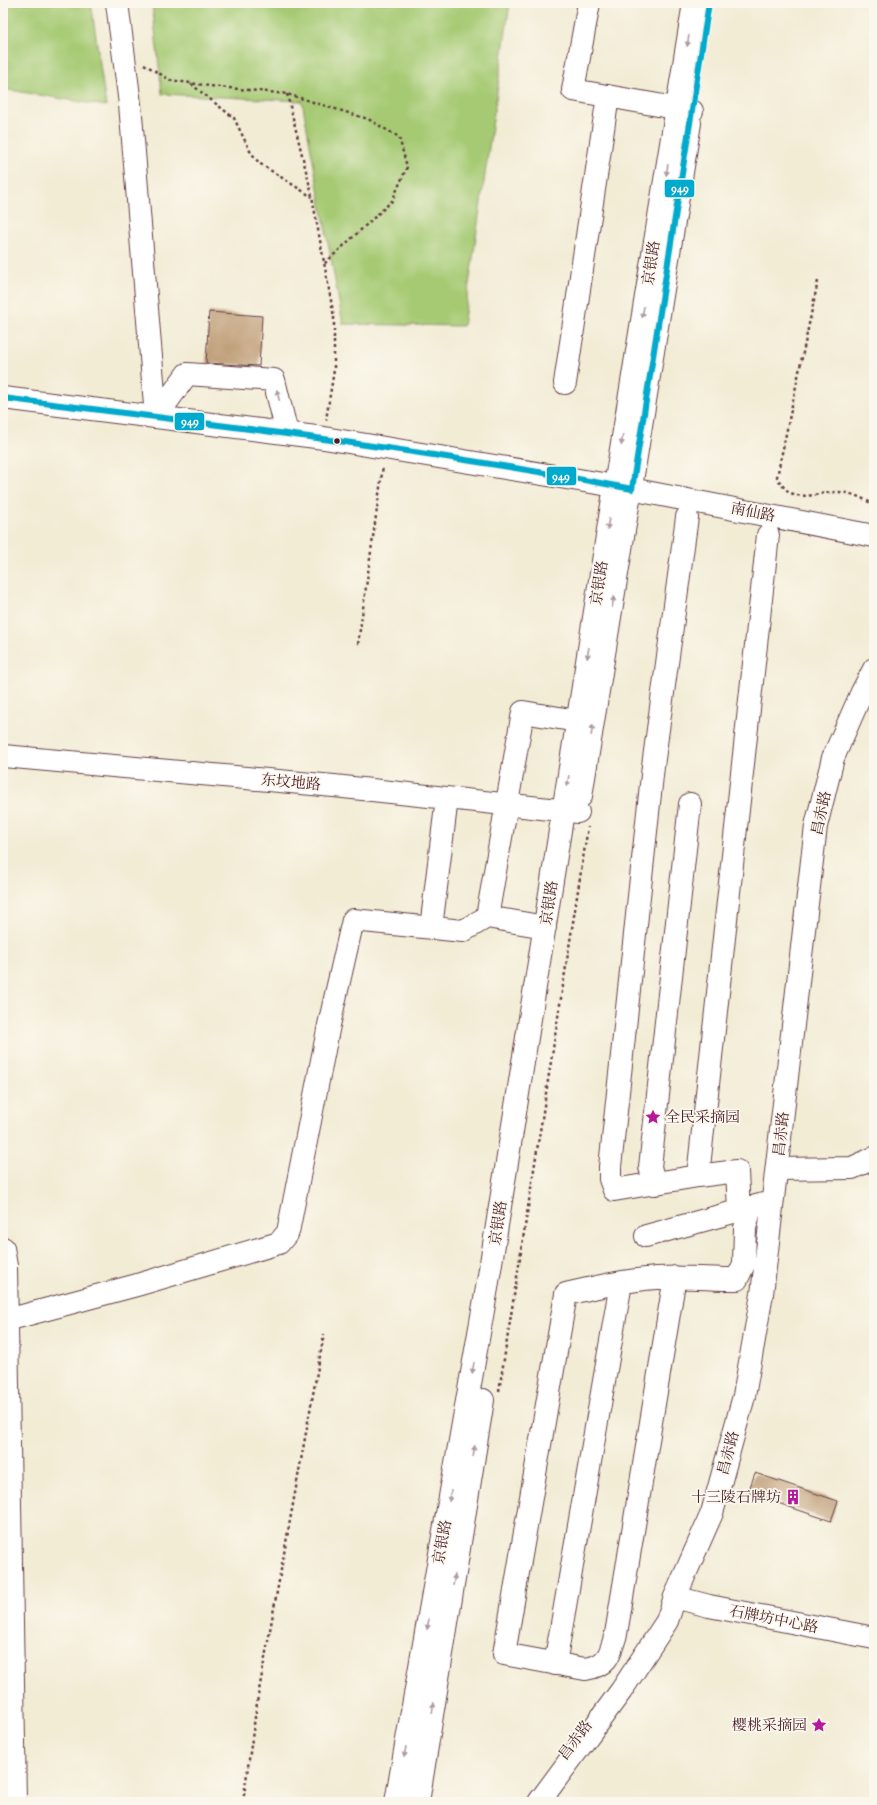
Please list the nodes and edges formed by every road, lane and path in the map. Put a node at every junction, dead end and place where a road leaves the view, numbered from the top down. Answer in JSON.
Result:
{"nodes":[{"id":1,"x":116,"y":3,"type":"edge"},
{"id":2,"x":589,"y":3,"type":"edge"},
{"id":3,"x":694,"y":3,"type":"edge"},
{"id":4,"x":709,"y":3,"type":"edge"},
{"id":5,"x":122,"y":40,"type":"junction"},
{"id":6,"x":191,"y":84,"type":"junction"},
{"id":7,"x":286,"y":94,"type":"junction"},
{"id":8,"x":608,"y":96,"type":"junction"},
{"id":9,"x":684,"y":110,"type":"junction"},
{"id":10,"x":312,"y":197,"type":"junction"},
{"id":11,"x":324,"y":264,"type":"junction"},
{"id":12,"x":818,"y":281,"type":"dead end"},
{"id":13,"x":565,"y":383,"type":"dead end"},
{"id":14,"x":3,"y":398,"type":"edge"},
{"id":15,"x":156,"y":417,"type":"junction"},
{"id":16,"x":286,"y":433,"type":"junction"},
{"id":17,"x":324,"y":438,"type":"junction"},
{"id":18,"x":385,"y":448,"type":"junction"},
{"id":19,"x":623,"y":487,"type":"junction"},
{"id":20,"x":874,"y":505,"type":"edge"},
{"id":21,"x":687,"y":516,"type":"dead end"},
{"id":22,"x":768,"y":535,"type":"dead end"},
{"id":23,"x":874,"y":536,"type":"edge"},
{"id":24,"x":358,"y":644,"type":"dead end"},
{"id":25,"x":874,"y":669,"type":"edge"},
{"id":26,"x":577,"y":721,"type":"junction"},
{"id":27,"x":3,"y":756,"type":"edge"},
{"id":28,"x":447,"y":798,"type":"junction"},
{"id":29,"x":690,"y":804,"type":"dead end"},
{"id":30,"x":507,"y":805,"type":"junction"},
{"id":31,"x":577,"y":815,"type":"junction"},
{"id":32,"x":488,"y":917,"type":"junction"},
{"id":33,"x":545,"y":927,"type":"junction"},
{"id":34,"x":431,"y":928,"type":"junction"},
{"id":35,"x":874,"y":1158,"type":"edge"},
{"id":36,"x":777,"y":1169,"type":"junction"},
{"id":37,"x":698,"y":1176,"type":"junction"},
{"id":38,"x":654,"y":1184,"type":"junction"},
{"id":39,"x":774,"y":1201,"type":"junction"},
{"id":40,"x":745,"y":1209,"type":"junction"},
{"id":41,"x":646,"y":1236,"type":"dead end"},
{"id":42,"x":509,"y":1239,"type":"junction"},
{"id":43,"x":3,"y":1248,"type":"edge"},
{"id":44,"x":675,"y":1277,"type":"junction"},
{"id":45,"x":621,"y":1283,"type":"junction"},
{"id":46,"x":502,"y":1287,"type":"junction"},
{"id":47,"x":7,"y":1320,"type":"junction"},
{"id":48,"x":324,"y":1334,"type":"dead end"},
{"id":49,"x":5,"y":1380,"type":"edge"},
{"id":50,"x":675,"y":1597,"type":"junction"},
{"id":51,"x":874,"y":1638,"type":"edge"},
{"id":52,"x":555,"y":1664,"type":"junction"},
{"id":53,"x":538,"y":1801,"type":"edge"},
{"id":54,"x":15,"y":1802,"type":"edge"},
{"id":55,"x":243,"y":1802,"type":"edge"},
{"id":56,"x":396,"y":1802,"type":"edge"},
{"id":57,"x":418,"y":1802,"type":"edge"}],
"edges":[{"from":1,"to":5,"type":"main road"},
{"from":2,"to":8,"type":"main road"},
{"from":3,"to":9,"type":"main road","name":"京银路","one_way":true},
{"from":4,"to":9,"type":"main road","name":"京银路"},
{"from":5,"to":6,"type":"path"},
{"from":5,"to":15,"type":"main road"},
{"from":6,"to":7,"type":"path"},
{"from":6,"to":10,"type":"path"},
{"from":7,"to":10,"type":"path"},
{"from":7,"to":11,"type":"path"},
{"from":8,"to":9,"type":"main road"},
{"from":8,"to":13,"type":"main road"},
{"from":9,"to":19,"type":"main road","name":"京银路"},
{"from":10,"to":11,"type":"path"},
{"from":11,"to":17,"type":"path"},
{"from":12,"to":20,"type":"path"},
{"from":14,"to":15,"type":"main road","name":"南仙路"},
{"from":15,"to":16,"type":"main road","name":"南仙路"},
{"from":16,"to":15,"type":"main road","one_way":true},
{"from":16,"to":17,"type":"main road","name":"南仙路"},
{"from":17,"to":18,"type":"main road","name":"南仙路"},
{"from":18,"to":19,"type":"main road","name":"南仙路"},
{"from":18,"to":24,"type":"path"},
{"from":19,"to":23,"type":"main road","name":"南仙路"},
{"from":19,"to":26,"type":"main road","name":"京银路","one_way":true},
{"from":31,"to":19,"type":"main road","name":"京银路","one_way":true},
{"from":21,"to":38,"type":"main road"},
{"from":22,"to":37,"type":"main road"},
{"from":25,"to":36,"type":"main road","name":"昌赤路"},
{"from":26,"to":30,"type":"main road"},
{"from":26,"to":31,"type":"main road","name":"京银路","one_way":true},
{"from":27,"to":28,"type":"main road","name":"东坟地路"},
{"from":28,"to":30,"type":"main road","name":"东坟地路"},
{"from":28,"to":34,"type":"main road"},
{"from":29,"to":38,"type":"main road"},
{"from":30,"to":31,"type":"main road","name":"东坟地路"},
{"from":30,"to":32,"type":"main road"},
{"from":31,"to":33,"type":"main road","name":"京银路"},
{"from":31,"to":42,"type":"main road","name":"京银路"},
{"from":31,"to":42,"type":"path"},
{"from":32,"to":33,"type":"main road"},
{"from":32,"to":34,"type":"main road"},
{"from":33,"to":42,"type":"main road","name":"京银路"},
{"from":34,"to":47,"type":"main road"},
{"from":35,"to":36,"type":"main road"},
{"from":36,"to":39,"type":"main road","name":"昌赤路"},
{"from":37,"to":38,"type":"main road"},
{"from":37,"to":40,"type":"main road"},
{"from":39,"to":40,"type":"main road"},
{"from":39,"to":50,"type":"main road","name":"昌赤路"},
{"from":40,"to":41,"type":"main road"},
{"from":40,"to":44,"type":"main road"},
{"from":42,"to":46,"type":"main road","name":"京银路"},
{"from":42,"to":46,"type":"path"},
{"from":43,"to":47,"type":"main road"},
{"from":44,"to":45,"type":"main road"},
{"from":44,"to":52,"type":"main road"},
{"from":45,"to":52,"type":"main road"},
{"from":45,"to":52,"type":"main road"},
{"from":46,"to":56,"type":"main road","name":"京银路","one_way":true},
{"from":57,"to":46,"type":"main road","name":"京银路","one_way":true},
{"from":47,"to":49,"type":"main road"},
{"from":48,"to":55,"type":"path"},
{"from":49,"to":54,"type":"main road"},
{"from":50,"to":51,"type":"main road","name":"石牌坊中心路"},
{"from":50,"to":53,"type":"main road","name":"昌赤路"}]}
